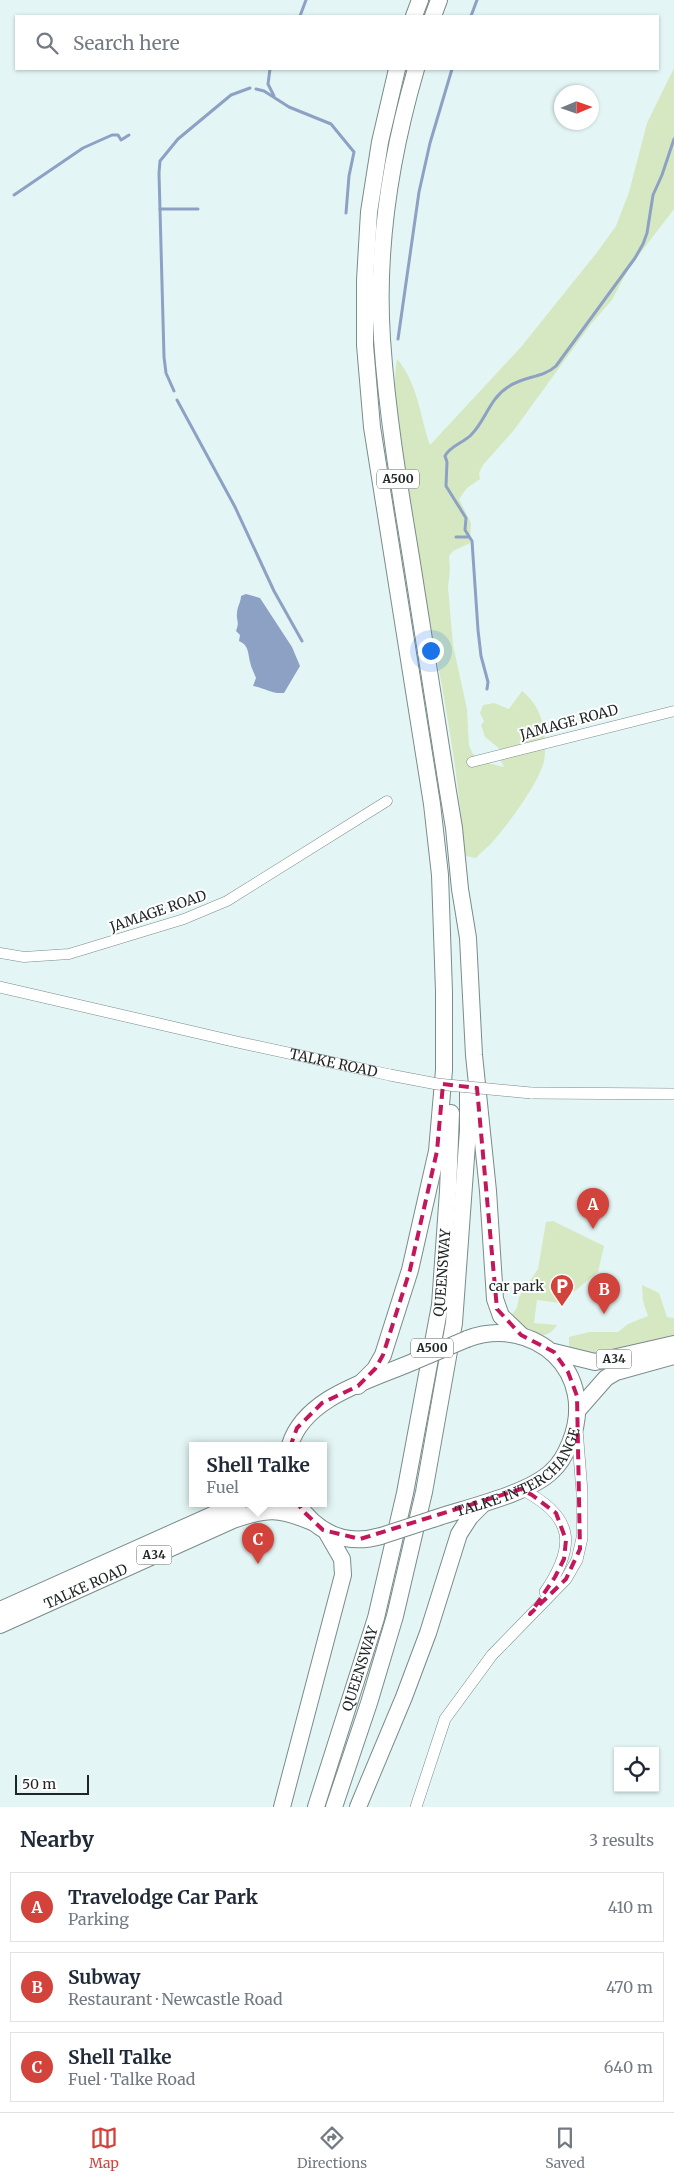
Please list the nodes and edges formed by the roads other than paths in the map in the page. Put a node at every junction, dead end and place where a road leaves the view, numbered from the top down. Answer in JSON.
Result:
{"nodes":[{"id":1,"x":420,"y":0,"type":"edge"},
{"id":2,"x":439,"y":0,"type":"edge"},
{"id":3,"x":414,"y":15,"type":"edge"},
{"id":4,"x":434,"y":15,"type":"edge"},
{"id":5,"x":397,"y":70,"type":"edge"},
{"id":6,"x":416,"y":70,"type":"edge"},
{"id":7,"x":674,"y":711,"type":"edge"},
{"id":8,"x":472,"y":762,"type":"dead end"},
{"id":9,"x":387,"y":801,"type":"dead end"},
{"id":10,"x":440,"y":875,"type":"junction"},
{"id":11,"x":460,"y":889,"type":"junction"},
{"id":12,"x":0,"y":953,"type":"edge"},
{"id":13,"x":0,"y":987,"type":"edge"},
{"id":14,"x":674,"y":1094,"type":"edge"},
{"id":15,"x":520,"y":1336,"type":"junction"},
{"id":16,"x":674,"y":1344,"type":"edge"},
{"id":17,"x":554,"y":1352,"type":"junction"},
{"id":18,"x":674,"y":1356,"type":"edge"},
{"id":19,"x":358,"y":1386,"type":"junction"},
{"id":20,"x":577,"y":1415,"type":"junction"},
{"id":21,"x":291,"y":1442,"type":"edge"},
{"id":22,"x":521,"y":1490,"type":"junction"},
{"id":23,"x":486,"y":1501,"type":"junction"},
{"id":24,"x":230,"y":1507,"type":"edge"},
{"id":25,"x":300,"y":1507,"type":"edge"},
{"id":26,"x":312,"y":1522,"type":"junction"},
{"id":27,"x":327,"y":1533,"type":"junction"},
{"id":28,"x":0,"y":1610,"type":"edge"},
{"id":29,"x":530,"y":1614,"type":"junction"},
{"id":30,"x":0,"y":1625,"type":"edge"},
{"id":31,"x":282,"y":1807,"type":"edge"},
{"id":32,"x":316,"y":1807,"type":"edge"},
{"id":33,"x":334,"y":1807,"type":"edge"},
{"id":34,"x":358,"y":1807,"type":"edge"},
{"id":35,"x":416,"y":1807,"type":"edge"}],
"edges":[{"from":1,"to":3,"type":"highway"},
{"from":2,"to":4,"type":"highway"},
{"from":5,"to":10,"type":"highway","number":"A500"},
{"from":6,"to":11,"type":"highway","number":"A500"},
{"from":7,"to":8,"type":"street","name":"JAMAGE ROAD"},
{"from":9,"to":12,"type":"street","name":"JAMAGE ROAD"},
{"from":10,"to":19,"type":"highway"},
{"from":10,"to":32,"type":"highway","name":"QUEENSWAY","number":"A500"},
{"from":11,"to":15,"type":"highway"},
{"from":11,"to":33,"type":"highway","name":"QUEENSWAY","number":"A500"},
{"from":13,"to":14,"type":"street","name":"TALKE ROAD","bridge":true},
{"from":15,"to":17,"type":"highway"},
{"from":15,"to":19,"type":"highway","bridge":true},
{"from":16,"to":17,"type":"highway","number":"A34"},
{"from":17,"to":20,"type":"highway","name":"TALKE INTERCHANGE"},
{"from":18,"to":20,"type":"highway","number":"A34"},
{"from":19,"to":21,"type":"highway"},
{"from":20,"to":22,"type":"highway","name":"TALKE INTERCHANGE"},
{"from":20,"to":29,"type":"street"},
{"from":22,"to":23,"type":"highway","name":"TALKE INTERCHANGE"},
{"from":22,"to":29,"type":"street"},
{"from":23,"to":27,"type":"highway","name":"TALKE INTERCHANGE","bridge":true},
{"from":23,"to":34,"type":"highway"},
{"from":24,"to":28,"type":"highway","name":"TALKE ROAD","number":"A34"},
{"from":25,"to":26,"type":"highway","name":"TALKE INTERCHANGE"},
{"from":26,"to":27,"type":"highway","name":"TALKE INTERCHANGE"},
{"from":26,"to":30,"type":"highway","name":"TALKE ROAD","number":"A34"},
{"from":27,"to":31,"type":"highway"},
{"from":29,"to":35,"type":"street"}]}
